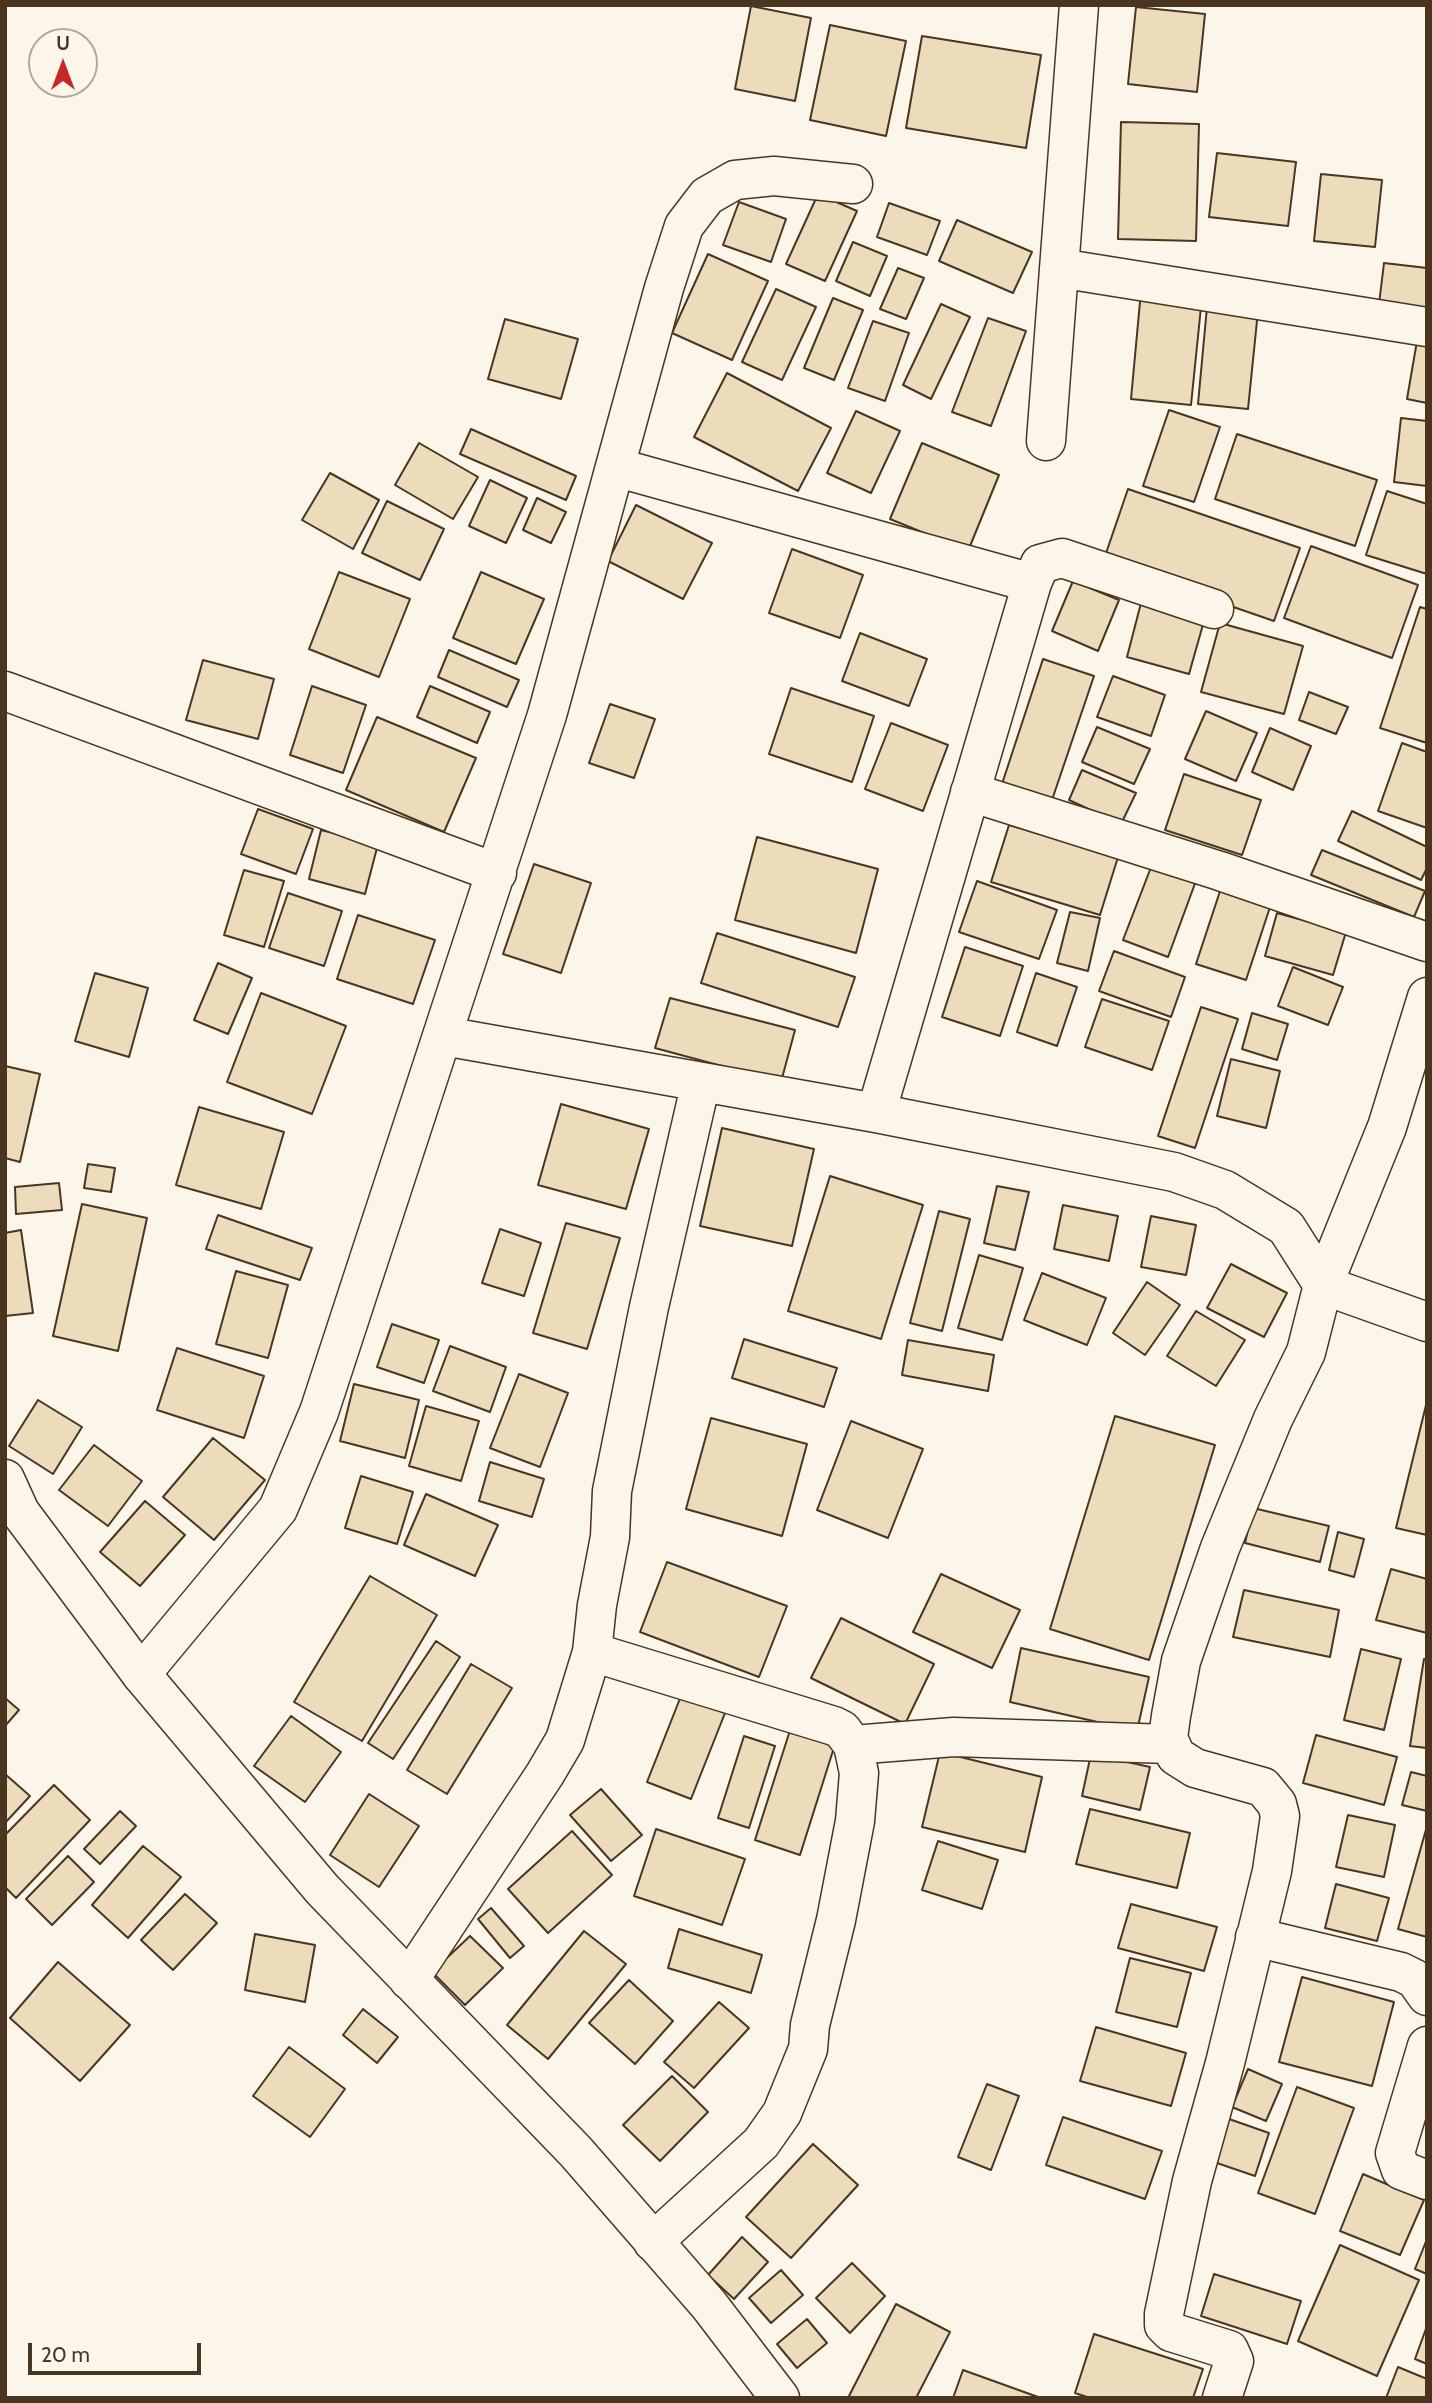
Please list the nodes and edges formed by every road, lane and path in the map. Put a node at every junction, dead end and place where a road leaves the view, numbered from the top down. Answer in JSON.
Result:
{"nodes":[{"id":1,"x":1079,"y":5,"type":"edge"},
{"id":2,"x":853,"y":184,"type":"dead end"},
{"id":3,"x":1059,"y":268,"type":"junction"},
{"id":4,"x":1427,"y":327,"type":"edge"},
{"id":5,"x":1046,"y":441,"type":"dead end"},
{"id":6,"x":615,"y":467,"type":"junction"},
{"id":7,"x":1032,"y":583,"type":"junction"},
{"id":8,"x":1214,"y":609,"type":"dead end"},
{"id":9,"x":5,"y":691,"type":"edge"},
{"id":10,"x":970,"y":792,"type":"junction"},
{"id":11,"x":497,"y":873,"type":"junction"},
{"id":12,"x":1427,"y":942,"type":"edge"},
{"id":13,"x":1427,"y":997,"type":"edge"},
{"id":14,"x":444,"y":1036,"type":"junction"},
{"id":15,"x":1418,"y":1054,"type":"edge"},
{"id":16,"x":701,"y":1082,"type":"junction"},
{"id":17,"x":876,"y":1113,"type":"junction"},
{"id":18,"x":1323,"y":1285,"type":"junction"},
{"id":19,"x":1427,"y":1322,"type":"edge"},
{"id":20,"x":10,"y":1505,"type":"edge"},
{"id":21,"x":592,"y":1652,"type":"junction"},
{"id":22,"x":141,"y":1674,"type":"junction"},
{"id":23,"x":1169,"y":1744,"type":"junction"},
{"id":24,"x":853,"y":1745,"type":"junction"},
{"id":25,"x":1255,"y":1937,"type":"junction"},
{"id":26,"x":409,"y":1980,"type":"junction"},
{"id":27,"x":1427,"y":1996,"type":"edge"},
{"id":28,"x":1427,"y":2046,"type":"edge"},
{"id":29,"x":1427,"y":2180,"type":"edge"},
{"id":30,"x":653,"y":2242,"type":"junction"},
{"id":31,"x":780,"y":2398,"type":"edge"},
{"id":32,"x":1222,"y":2398,"type":"edge"}],
"edges":[{"from":1,"to":3,"type":"street"},
{"from":2,"to":6,"type":"street"},
{"from":3,"to":4,"type":"street"},
{"from":3,"to":5,"type":"street"},
{"from":6,"to":7,"type":"street"},
{"from":6,"to":11,"type":"street"},
{"from":7,"to":8,"type":"street"},
{"from":7,"to":10,"type":"street"},
{"from":9,"to":11,"type":"street"},
{"from":10,"to":12,"type":"street"},
{"from":10,"to":17,"type":"street"},
{"from":11,"to":14,"type":"street"},
{"from":13,"to":15,"type":"street"},
{"from":14,"to":16,"type":"street"},
{"from":14,"to":22,"type":"street"},
{"from":15,"to":18,"type":"street"},
{"from":16,"to":17,"type":"street"},
{"from":16,"to":21,"type":"street"},
{"from":17,"to":18,"type":"street"},
{"from":18,"to":19,"type":"street"},
{"from":18,"to":23,"type":"street"},
{"from":20,"to":22,"type":"street"},
{"from":21,"to":24,"type":"street"},
{"from":21,"to":26,"type":"street"},
{"from":22,"to":26,"type":"street"},
{"from":23,"to":24,"type":"street"},
{"from":23,"to":25,"type":"street"},
{"from":24,"to":30,"type":"street"},
{"from":25,"to":27,"type":"street"},
{"from":25,"to":32,"type":"street"},
{"from":26,"to":30,"type":"street"},
{"from":28,"to":29,"type":"street"},
{"from":30,"to":31,"type":"street"}]}
